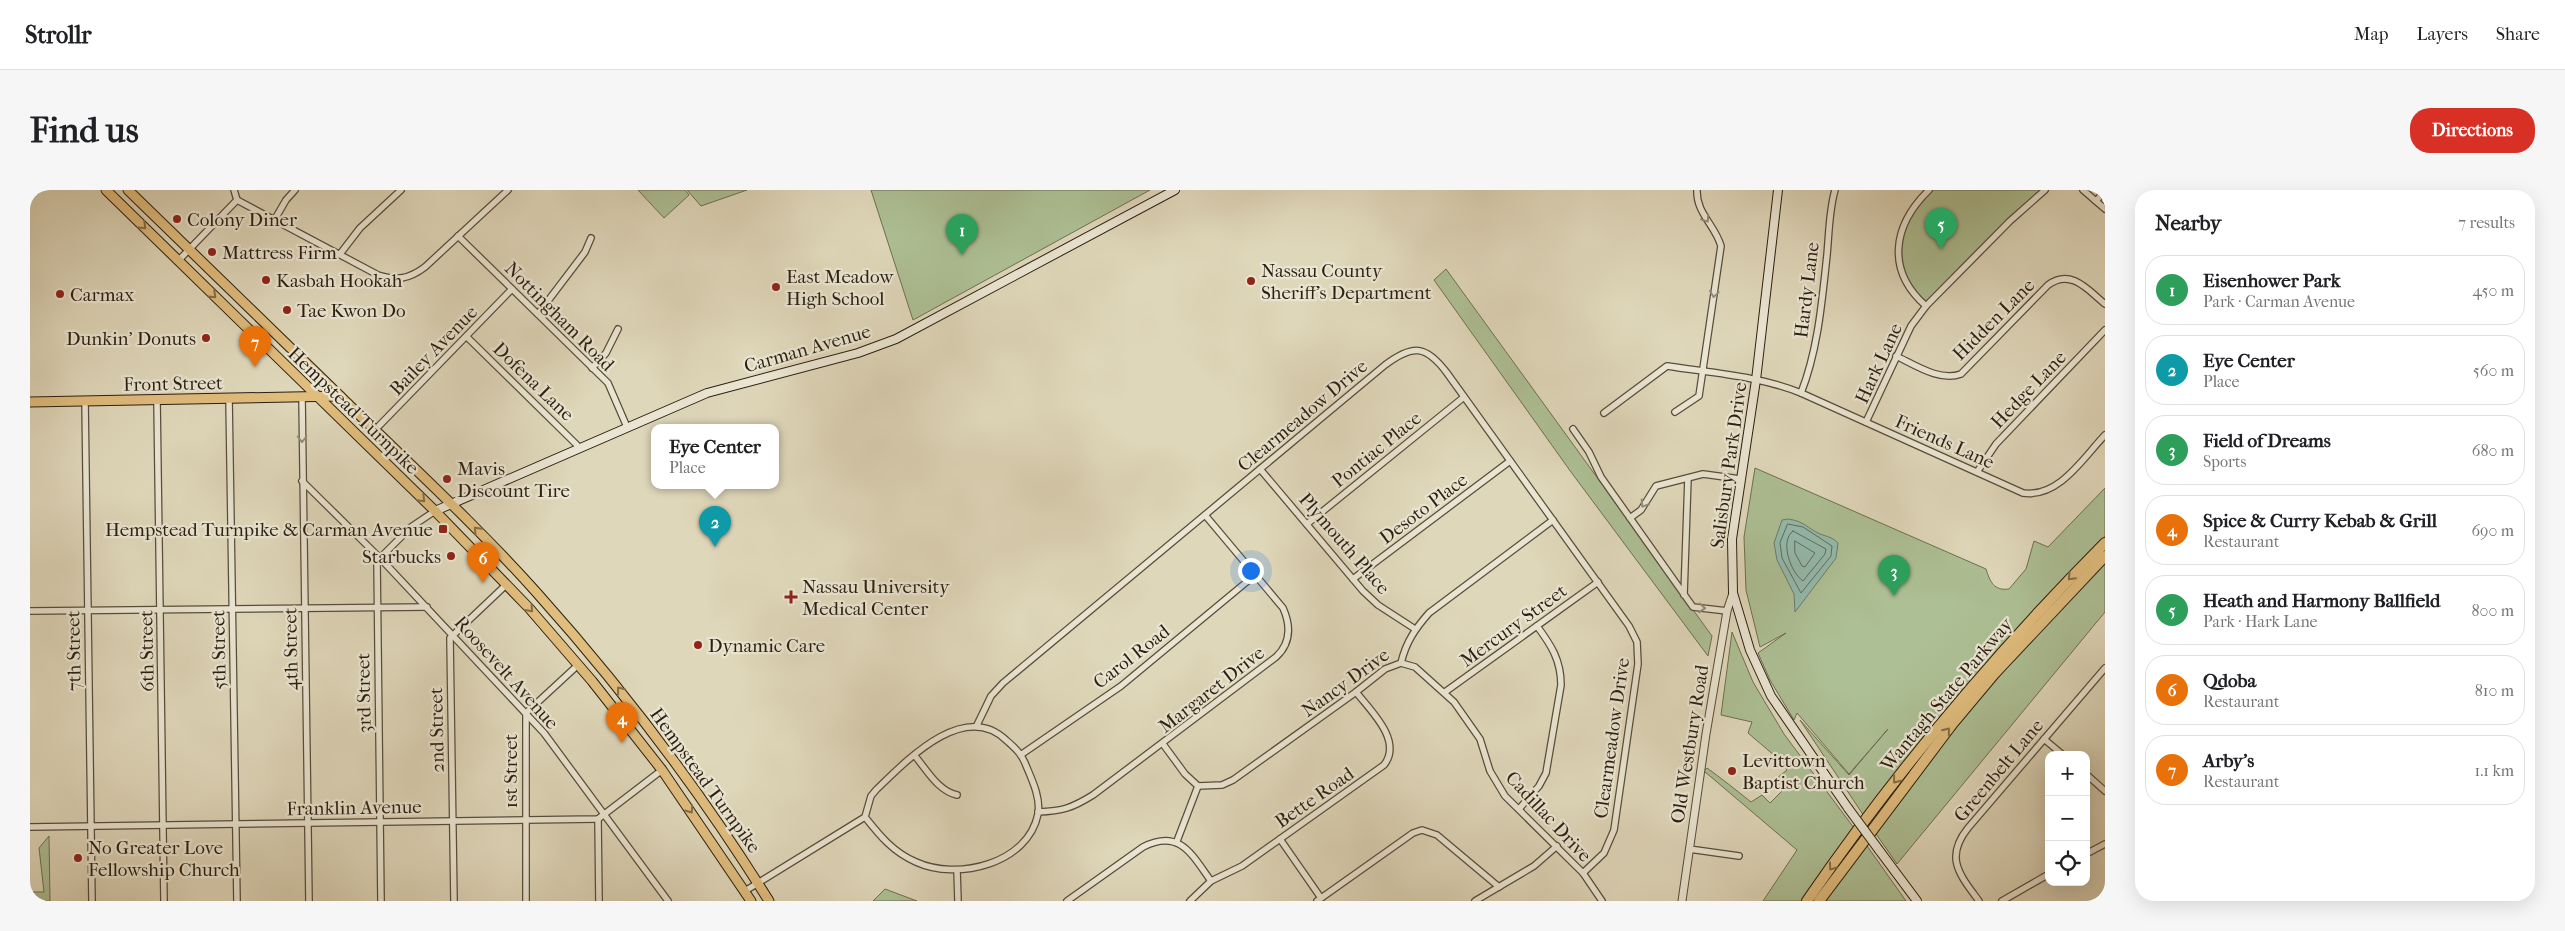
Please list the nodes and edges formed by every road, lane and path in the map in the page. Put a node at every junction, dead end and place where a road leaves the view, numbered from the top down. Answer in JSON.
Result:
{"nodes":[{"id":1,"x":106,"y":190,"type":"edge"},
{"id":2,"x":128,"y":190,"type":"edge"},
{"id":3,"x":234,"y":190,"type":"edge"},
{"id":4,"x":295,"y":190,"type":"edge"},
{"id":5,"x":401,"y":190,"type":"edge"},
{"id":6,"x":508,"y":190,"type":"edge"},
{"id":7,"x":1175,"y":190,"type":"edge"},
{"id":8,"x":1696,"y":190,"type":"edge"},
{"id":9,"x":1778,"y":190,"type":"edge"},
{"id":10,"x":1835,"y":190,"type":"edge"},
{"id":11,"x":1929,"y":190,"type":"edge"},
{"id":12,"x":2045,"y":190,"type":"edge"},
{"id":13,"x":2083,"y":190,"type":"edge"},
{"id":14,"x":2105,"y":191,"type":"edge"},
{"id":15,"x":237,"y":200,"type":"junction"},
{"id":16,"x":2096,"y":201,"type":"junction"},
{"id":17,"x":2105,"y":209,"type":"edge"},
{"id":18,"x":275,"y":219,"type":"junction"},
{"id":19,"x":458,"y":236,"type":"junction"},
{"id":20,"x":591,"y":238,"type":"dead end"},
{"id":21,"x":189,"y":250,"type":"junction"},
{"id":22,"x":340,"y":254,"type":"junction"},
{"id":23,"x":178,"y":261,"type":"junction"},
{"id":24,"x":512,"y":289,"type":"junction"},
{"id":25,"x":2105,"y":304,"type":"edge"},
{"id":26,"x":1926,"y":306,"type":"junction"},
{"id":27,"x":538,"y":314,"type":"junction"},
{"id":28,"x":618,"y":330,"type":"dead end"},
{"id":29,"x":2105,"y":330,"type":"edge"},
{"id":30,"x":467,"y":337,"type":"junction"},
{"id":31,"x":1896,"y":356,"type":"junction"},
{"id":32,"x":592,"y":368,"type":"junction"},
{"id":33,"x":1703,"y":372,"type":"junction"},
{"id":34,"x":1756,"y":380,"type":"junction"},
{"id":35,"x":1802,"y":392,"type":"junction"},
{"id":36,"x":340,"y":396,"type":"junction"},
{"id":37,"x":1464,"y":396,"type":"junction"},
{"id":38,"x":302,"y":397,"type":"junction"},
{"id":39,"x":318,"y":397,"type":"junction"},
{"id":40,"x":230,"y":398,"type":"junction"},
{"id":41,"x":157,"y":400,"type":"junction"},
{"id":42,"x":85,"y":401,"type":"junction"},
{"id":43,"x":30,"y":402,"type":"edge"},
{"id":44,"x":1675,"y":412,"type":"dead end"},
{"id":45,"x":1604,"y":413,"type":"dead end"},
{"id":46,"x":1866,"y":422,"type":"junction"},
{"id":47,"x":627,"y":427,"type":"junction"},
{"id":48,"x":1573,"y":429,"type":"dead end"},
{"id":49,"x":375,"y":430,"type":"junction"},
{"id":50,"x":2105,"y":435,"type":"edge"},
{"id":51,"x":579,"y":447,"type":"junction"},
{"id":52,"x":1510,"y":461,"type":"junction"},
{"id":53,"x":1260,"y":469,"type":"junction"},
{"id":54,"x":1977,"y":472,"type":"junction"},
{"id":55,"x":1688,"y":478,"type":"junction"},
{"id":56,"x":1740,"y":479,"type":"junction"},
{"id":57,"x":302,"y":481,"type":"junction"},
{"id":58,"x":451,"y":504,"type":"junction"},
{"id":59,"x":435,"y":511,"type":"junction"},
{"id":60,"x":1205,"y":515,"type":"junction"},
{"id":61,"x":1630,"y":518,"type":"junction"},
{"id":62,"x":1553,"y":520,"type":"junction"},
{"id":63,"x":1307,"y":524,"type":"junction"},
{"id":64,"x":2105,"y":543,"type":"edge"},
{"id":65,"x":2105,"y":556,"type":"edge"},
{"id":66,"x":380,"y":558,"type":"junction"},
{"id":67,"x":1255,"y":575,"type":"junction"},
{"id":68,"x":1353,"y":578,"type":"junction"},
{"id":69,"x":1598,"y":582,"type":"junction"},
{"id":70,"x":507,"y":584,"type":"junction"},
{"id":71,"x":1733,"y":593,"type":"junction"},
{"id":72,"x":1684,"y":594,"type":"junction"},
{"id":73,"x":427,"y":607,"type":"junction"},
{"id":74,"x":377,"y":608,"type":"junction"},
{"id":75,"x":305,"y":609,"type":"junction"},
{"id":76,"x":232,"y":610,"type":"junction"},
{"id":77,"x":1727,"y":610,"type":"junction"},
{"id":78,"x":30,"y":611,"type":"edge"},
{"id":79,"x":160,"y":611,"type":"junction"},
{"id":80,"x":88,"y":612,"type":"junction"},
{"id":81,"x":1536,"y":626,"type":"junction"},
{"id":82,"x":1415,"y":629,"type":"junction"},
{"id":83,"x":454,"y":635,"type":"junction"},
{"id":84,"x":1401,"y":664,"type":"junction"},
{"id":85,"x":578,"y":665,"type":"junction"},
{"id":86,"x":2105,"y":668,"type":"edge"},
{"id":87,"x":1356,"y":692,"type":"junction"},
{"id":88,"x":1445,"y":692,"type":"junction"},
{"id":89,"x":526,"y":712,"type":"junction"},
{"id":90,"x":977,"y":725,"type":"junction"},
{"id":91,"x":2044,"y":738,"type":"junction"},
{"id":92,"x":1163,"y":744,"type":"junction"},
{"id":93,"x":2059,"y":751,"type":"edge"},
{"id":94,"x":1022,"y":754,"type":"junction"},
{"id":95,"x":915,"y":756,"type":"junction"},
{"id":96,"x":662,"y":770,"type":"junction"},
{"id":97,"x":2090,"y":777,"type":"edge"},
{"id":98,"x":2105,"y":779,"type":"edge"},
{"id":99,"x":1198,"y":786,"type":"junction"},
{"id":100,"x":2100,"y":786,"type":"junction"},
{"id":101,"x":2105,"y":791,"type":"edge"},
{"id":102,"x":957,"y":794,"type":"dead end"},
{"id":103,"x":1519,"y":808,"type":"junction"},
{"id":104,"x":1038,"y":812,"type":"junction"},
{"id":105,"x":603,"y":813,"type":"junction"},
{"id":106,"x":865,"y":817,"type":"junction"},
{"id":107,"x":598,"y":819,"type":"junction"},
{"id":108,"x":525,"y":820,"type":"junction"},
{"id":109,"x":452,"y":821,"type":"junction"},
{"id":110,"x":380,"y":822,"type":"junction"},
{"id":111,"x":308,"y":823,"type":"junction"},
{"id":112,"x":236,"y":824,"type":"junction"},
{"id":113,"x":163,"y":825,"type":"junction"},
{"id":114,"x":91,"y":826,"type":"junction"},
{"id":115,"x":30,"y":827,"type":"edge"},
{"id":116,"x":1280,"y":839,"type":"junction"},
{"id":117,"x":1177,"y":842,"type":"junction"},
{"id":118,"x":2105,"y":844,"type":"edge"},
{"id":119,"x":1557,"y":846,"type":"junction"},
{"id":120,"x":1689,"y":849,"type":"junction"},
{"id":121,"x":2090,"y":852,"type":"edge"},
{"id":122,"x":1739,"y":856,"type":"dead end"},
{"id":123,"x":957,"y":870,"type":"junction"},
{"id":124,"x":1583,"y":874,"type":"junction"},
{"id":125,"x":2045,"y":876,"type":"edge"},
{"id":126,"x":1211,"y":881,"type":"junction"},
{"id":127,"x":758,"y":883,"type":"junction"},
{"id":128,"x":1499,"y":887,"type":"junction"},
{"id":129,"x":745,"y":891,"type":"junction"},
{"id":130,"x":1319,"y":900,"type":"edge"},
{"id":131,"x":92,"y":901,"type":"edge"},
{"id":132,"x":164,"y":901,"type":"edge"},
{"id":133,"x":237,"y":901,"type":"edge"},
{"id":134,"x":309,"y":901,"type":"edge"},
{"id":135,"x":381,"y":901,"type":"edge"},
{"id":136,"x":454,"y":901,"type":"edge"},
{"id":137,"x":526,"y":901,"type":"edge"},
{"id":138,"x":599,"y":901,"type":"edge"},
{"id":139,"x":668,"y":901,"type":"edge"},
{"id":140,"x":751,"y":901,"type":"edge"},
{"id":141,"x":769,"y":901,"type":"edge"},
{"id":142,"x":958,"y":901,"type":"edge"},
{"id":143,"x":1068,"y":901,"type":"edge"},
{"id":144,"x":1190,"y":901,"type":"edge"},
{"id":145,"x":1475,"y":901,"type":"edge"},
{"id":146,"x":1602,"y":901,"type":"edge"},
{"id":147,"x":1682,"y":901,"type":"edge"},
{"id":148,"x":1807,"y":901,"type":"edge"},
{"id":149,"x":1819,"y":901,"type":"edge"},
{"id":150,"x":1917,"y":901,"type":"edge"},
{"id":151,"x":1979,"y":901,"type":"edge"},
{"id":152,"x":2002,"y":901,"type":"edge"}],
"edges":[{"from":1,"to":23,"type":"main road","name":"Hempstead Turnpike","one_way":true},
{"from":2,"to":21,"type":"main road","name":"Hempstead Turnpike"},
{"from":3,"to":15,"type":"street"},
{"from":4,"to":18,"type":"street"},
{"from":5,"to":22,"type":"street"},
{"from":6,"to":19,"type":"street"},
{"from":7,"to":47,"type":"main road","name":"Carman Avenue"},
{"from":8,"to":33,"type":"street","one_way":true},
{"from":9,"to":34,"type":"main road","name":"Salisbury Park Drive"},
{"from":10,"to":35,"type":"street","name":"Hardy Lane"},
{"from":11,"to":26,"type":"street"},
{"from":12,"to":26,"type":"street","name":"Hark Lane"},
{"from":13,"to":16,"type":"street"},
{"from":14,"to":16,"type":"street"},
{"from":15,"to":18,"type":"street"},
{"from":15,"to":21,"type":"street"},
{"from":16,"to":17,"type":"street"},
{"from":18,"to":22,"type":"street"},
{"from":19,"to":22,"type":"street"},
{"from":19,"to":24,"type":"street","name":"Nottingham Road"},
{"from":20,"to":27,"type":"street"},
{"from":21,"to":23,"type":"street"},
{"from":21,"to":36,"type":"main road","name":"Hempstead Turnpike"},
{"from":23,"to":39,"type":"main road","name":"Hempstead Turnpike","one_way":true},
{"from":24,"to":27,"type":"street","name":"Nottingham Road"},
{"from":24,"to":30,"type":"street","name":"Bailey Avenue"},
{"from":25,"to":31,"type":"street","name":"Hidden Lane"},
{"from":26,"to":31,"type":"street","name":"Hark Lane"},
{"from":27,"to":32,"type":"street","name":"Nottingham Road"},
{"from":28,"to":32,"type":"street"},
{"from":29,"to":54,"type":"street","name":"Hedge Lane"},
{"from":30,"to":49,"type":"street","name":"Bailey Avenue"},
{"from":30,"to":51,"type":"street","name":"Dofena Lane"},
{"from":31,"to":46,"type":"street","name":"Hark Lane"},
{"from":32,"to":47,"type":"street","name":"Nottingham Road"},
{"from":33,"to":34,"type":"street","name":"Friends Lane"},
{"from":33,"to":44,"type":"street"},
{"from":33,"to":45,"type":"street","name":"Friends Lane"},
{"from":34,"to":35,"type":"street","name":"Friends Lane"},
{"from":34,"to":56,"type":"main road","name":"Salisbury Park Drive"},
{"from":35,"to":46,"type":"street","name":"Friends Lane"},
{"from":36,"to":39,"type":"main road","name":"Front Street"},
{"from":36,"to":49,"type":"main road","name":"Hempstead Turnpike"},
{"from":37,"to":52,"type":"street","name":"Clearmeadow Drive"},
{"from":37,"to":53,"type":"street","name":"Clearmeadow Drive"},
{"from":37,"to":63,"type":"street","name":"Pontiac Place"},
{"from":38,"to":39,"type":"main road","name":"Front Street"},
{"from":38,"to":40,"type":"main road","name":"Front Street"},
{"from":38,"to":57,"type":"street","name":"4th Street","one_way":true},
{"from":39,"to":59,"type":"main road","name":"Hempstead Turnpike","one_way":true},
{"from":40,"to":41,"type":"main road","name":"Front Street"},
{"from":40,"to":76,"type":"street","name":"5th Street"},
{"from":41,"to":42,"type":"main road","name":"Front Street"},
{"from":41,"to":79,"type":"street","name":"6th Street"},
{"from":42,"to":43,"type":"main road","name":"Front Street"},
{"from":42,"to":80,"type":"street","name":"7th Street"},
{"from":46,"to":54,"type":"street","name":"Friends Lane"},
{"from":47,"to":51,"type":"main road","name":"Carman Avenue"},
{"from":48,"to":61,"type":"street"},
{"from":49,"to":58,"type":"main road","name":"Hempstead Turnpike"},
{"from":50,"to":54,"type":"street","name":"Friends Lane"},
{"from":51,"to":58,"type":"main road","name":"Carman Avenue"},
{"from":52,"to":62,"type":"street","name":"Clearmeadow Drive"},
{"from":52,"to":68,"type":"street","name":"Desoto Place"},
{"from":53,"to":60,"type":"street","name":"Clearmeadow Drive"},
{"from":53,"to":63,"type":"street","name":"Plymouth Place"},
{"from":55,"to":56,"type":"street"},
{"from":55,"to":61,"type":"street","one_way":true},
{"from":55,"to":72,"type":"street"},
{"from":56,"to":71,"type":"main road","name":"Salisbury Park Drive"},
{"from":57,"to":66,"type":"street","name":"Roosevelt Avenue"},
{"from":57,"to":75,"type":"street","name":"4th Street"},
{"from":58,"to":59,"type":"main road","name":"Carman Avenue"},
{"from":127,"to":58,"type":"main road","name":"Hempstead Turnpike","one_way":true},
{"from":59,"to":66,"type":"street"},
{"from":59,"to":70,"type":"main road","name":"Hempstead Turnpike"},
{"from":60,"to":67,"type":"street","name":"Margaret Drive"},
{"from":60,"to":90,"type":"street","name":"Clearmeadow Drive"},
{"from":61,"to":72,"type":"street"},
{"from":62,"to":69,"type":"street","name":"Clearmeadow Drive"},
{"from":62,"to":82,"type":"street","name":"Nancy Drive"},
{"from":63,"to":68,"type":"street","name":"Plymouth Place"},
{"from":64,"to":148,"type":"highway","name":"Wantagh State Parkway","one_way":true},
{"from":149,"to":65,"type":"highway","name":"Wantagh State Parkway","one_way":true},
{"from":66,"to":73,"type":"street","name":"Roosevelt Avenue"},
{"from":66,"to":74,"type":"street","name":"3rd Street"},
{"from":67,"to":92,"type":"street","name":"Margaret Drive"},
{"from":67,"to":94,"type":"street","name":"Carol Road"},
{"from":68,"to":82,"type":"street","name":"Plymouth Place"},
{"from":69,"to":81,"type":"street","name":"Mercury Street"},
{"from":69,"to":124,"type":"street","name":"Clearmeadow Drive"},
{"from":70,"to":83,"type":"street"},
{"from":70,"to":85,"type":"main road","name":"Hempstead Turnpike","one_way":true},
{"from":71,"to":77,"type":"street","name":"Old Westbury Road"},
{"from":71,"to":150,"type":"main road","name":"Salisbury Park Drive","bridge":true},
{"from":72,"to":77,"type":"street","one_way":true},
{"from":73,"to":74,"type":"street"},
{"from":73,"to":83,"type":"street","name":"Roosevelt Avenue"},
{"from":74,"to":75,"type":"street"},
{"from":74,"to":110,"type":"street","name":"3rd Street"},
{"from":75,"to":76,"type":"street"},
{"from":75,"to":111,"type":"street","name":"4th Street"},
{"from":76,"to":79,"type":"street"},
{"from":76,"to":112,"type":"street","name":"5th Street"},
{"from":77,"to":120,"type":"street","name":"Old Westbury Road"},
{"from":78,"to":80,"type":"street"},
{"from":79,"to":80,"type":"street"},
{"from":79,"to":113,"type":"street","name":"6th Street"},
{"from":80,"to":114,"type":"street","name":"7th Street"},
{"from":81,"to":88,"type":"street","name":"Mercury Street"},
{"from":81,"to":103,"type":"street"},
{"from":82,"to":84,"type":"street","name":"Nancy Drive"},
{"from":83,"to":89,"type":"street","name":"Roosevelt Avenue"},
{"from":83,"to":109,"type":"street","name":"2nd Street"},
{"from":84,"to":87,"type":"street","name":"Nancy Drive"},
{"from":84,"to":88,"type":"street","name":"Cadillac Drive"},
{"from":85,"to":89,"type":"street","name":"1st Street"},
{"from":85,"to":96,"type":"main road","name":"Hempstead Turnpike"},
{"from":86,"to":91,"type":"street","name":"Greenbelt Lane"},
{"from":87,"to":99,"type":"street","name":"Nancy Drive"},
{"from":87,"to":116,"type":"street","name":"Bette Road"},
{"from":88,"to":103,"type":"street","name":"Cadillac Drive"},
{"from":89,"to":105,"type":"street","name":"Roosevelt Avenue"},
{"from":89,"to":108,"type":"street","name":"1st Street"},
{"from":90,"to":94,"type":"street"},
{"from":90,"to":95,"type":"street"},
{"from":91,"to":93,"type":"street"},
{"from":91,"to":151,"type":"street","name":"Greenbelt Lane"},
{"from":92,"to":99,"type":"street"},
{"from":92,"to":104,"type":"street","name":"Margaret Drive"},
{"from":94,"to":104,"type":"street"},
{"from":95,"to":102,"type":"street"},
{"from":95,"to":106,"type":"street"},
{"from":96,"to":105,"type":"street"},
{"from":96,"to":129,"type":"main road","name":"Hempstead Turnpike","one_way":true},
{"from":97,"to":100,"type":"street"},
{"from":98,"to":100,"type":"street"},
{"from":99,"to":117,"type":"street"},
{"from":100,"to":101,"type":"street"},
{"from":103,"to":119,"type":"street","name":"Cadillac Drive"},
{"from":104,"to":123,"type":"street"},
{"from":105,"to":107,"type":"street"},
{"from":105,"to":139,"type":"street","name":"Roosevelt Avenue"},
{"from":106,"to":123,"type":"street"},
{"from":106,"to":127,"type":"street"},
{"from":107,"to":108,"type":"street","name":"Franklin Avenue"},
{"from":107,"to":138,"type":"street"},
{"from":108,"to":109,"type":"street","name":"Franklin Avenue"},
{"from":108,"to":137,"type":"street","name":"1st Street"},
{"from":109,"to":110,"type":"street","name":"Franklin Avenue"},
{"from":109,"to":136,"type":"street","name":"2nd Street"},
{"from":110,"to":111,"type":"street","name":"Franklin Avenue"},
{"from":110,"to":135,"type":"street","name":"3rd Street"},
{"from":111,"to":112,"type":"street","name":"Franklin Avenue"},
{"from":111,"to":134,"type":"street","name":"4th Street"},
{"from":112,"to":113,"type":"street","name":"Franklin Avenue"},
{"from":112,"to":133,"type":"street","name":"5th Street"},
{"from":113,"to":114,"type":"street","name":"Franklin Avenue"},
{"from":113,"to":132,"type":"street","name":"6th Street"},
{"from":114,"to":115,"type":"street","name":"Franklin Avenue"},
{"from":114,"to":131,"type":"street","name":"7th Street"},
{"from":116,"to":126,"type":"street","name":"Bette Road"},
{"from":116,"to":130,"type":"street"},
{"from":117,"to":126,"type":"street"},
{"from":117,"to":143,"type":"street"},
{"from":118,"to":121,"type":"street"},
{"from":119,"to":124,"type":"street","name":"Cadillac Drive"},
{"from":119,"to":128,"type":"street"},
{"from":120,"to":122,"type":"street"},
{"from":120,"to":147,"type":"street","name":"Old Westbury Road"},
{"from":123,"to":142,"type":"street"},
{"from":124,"to":146,"type":"street","name":"Cadillac Drive"},
{"from":125,"to":152,"type":"street"},
{"from":126,"to":144,"type":"street","name":"Bette Road"},
{"from":127,"to":129,"type":"street"},
{"from":127,"to":141,"type":"main road","name":"Hempstead Turnpike"},
{"from":128,"to":130,"type":"street"},
{"from":128,"to":145,"type":"street"},
{"from":129,"to":140,"type":"main road","name":"Hempstead Turnpike"}]}
